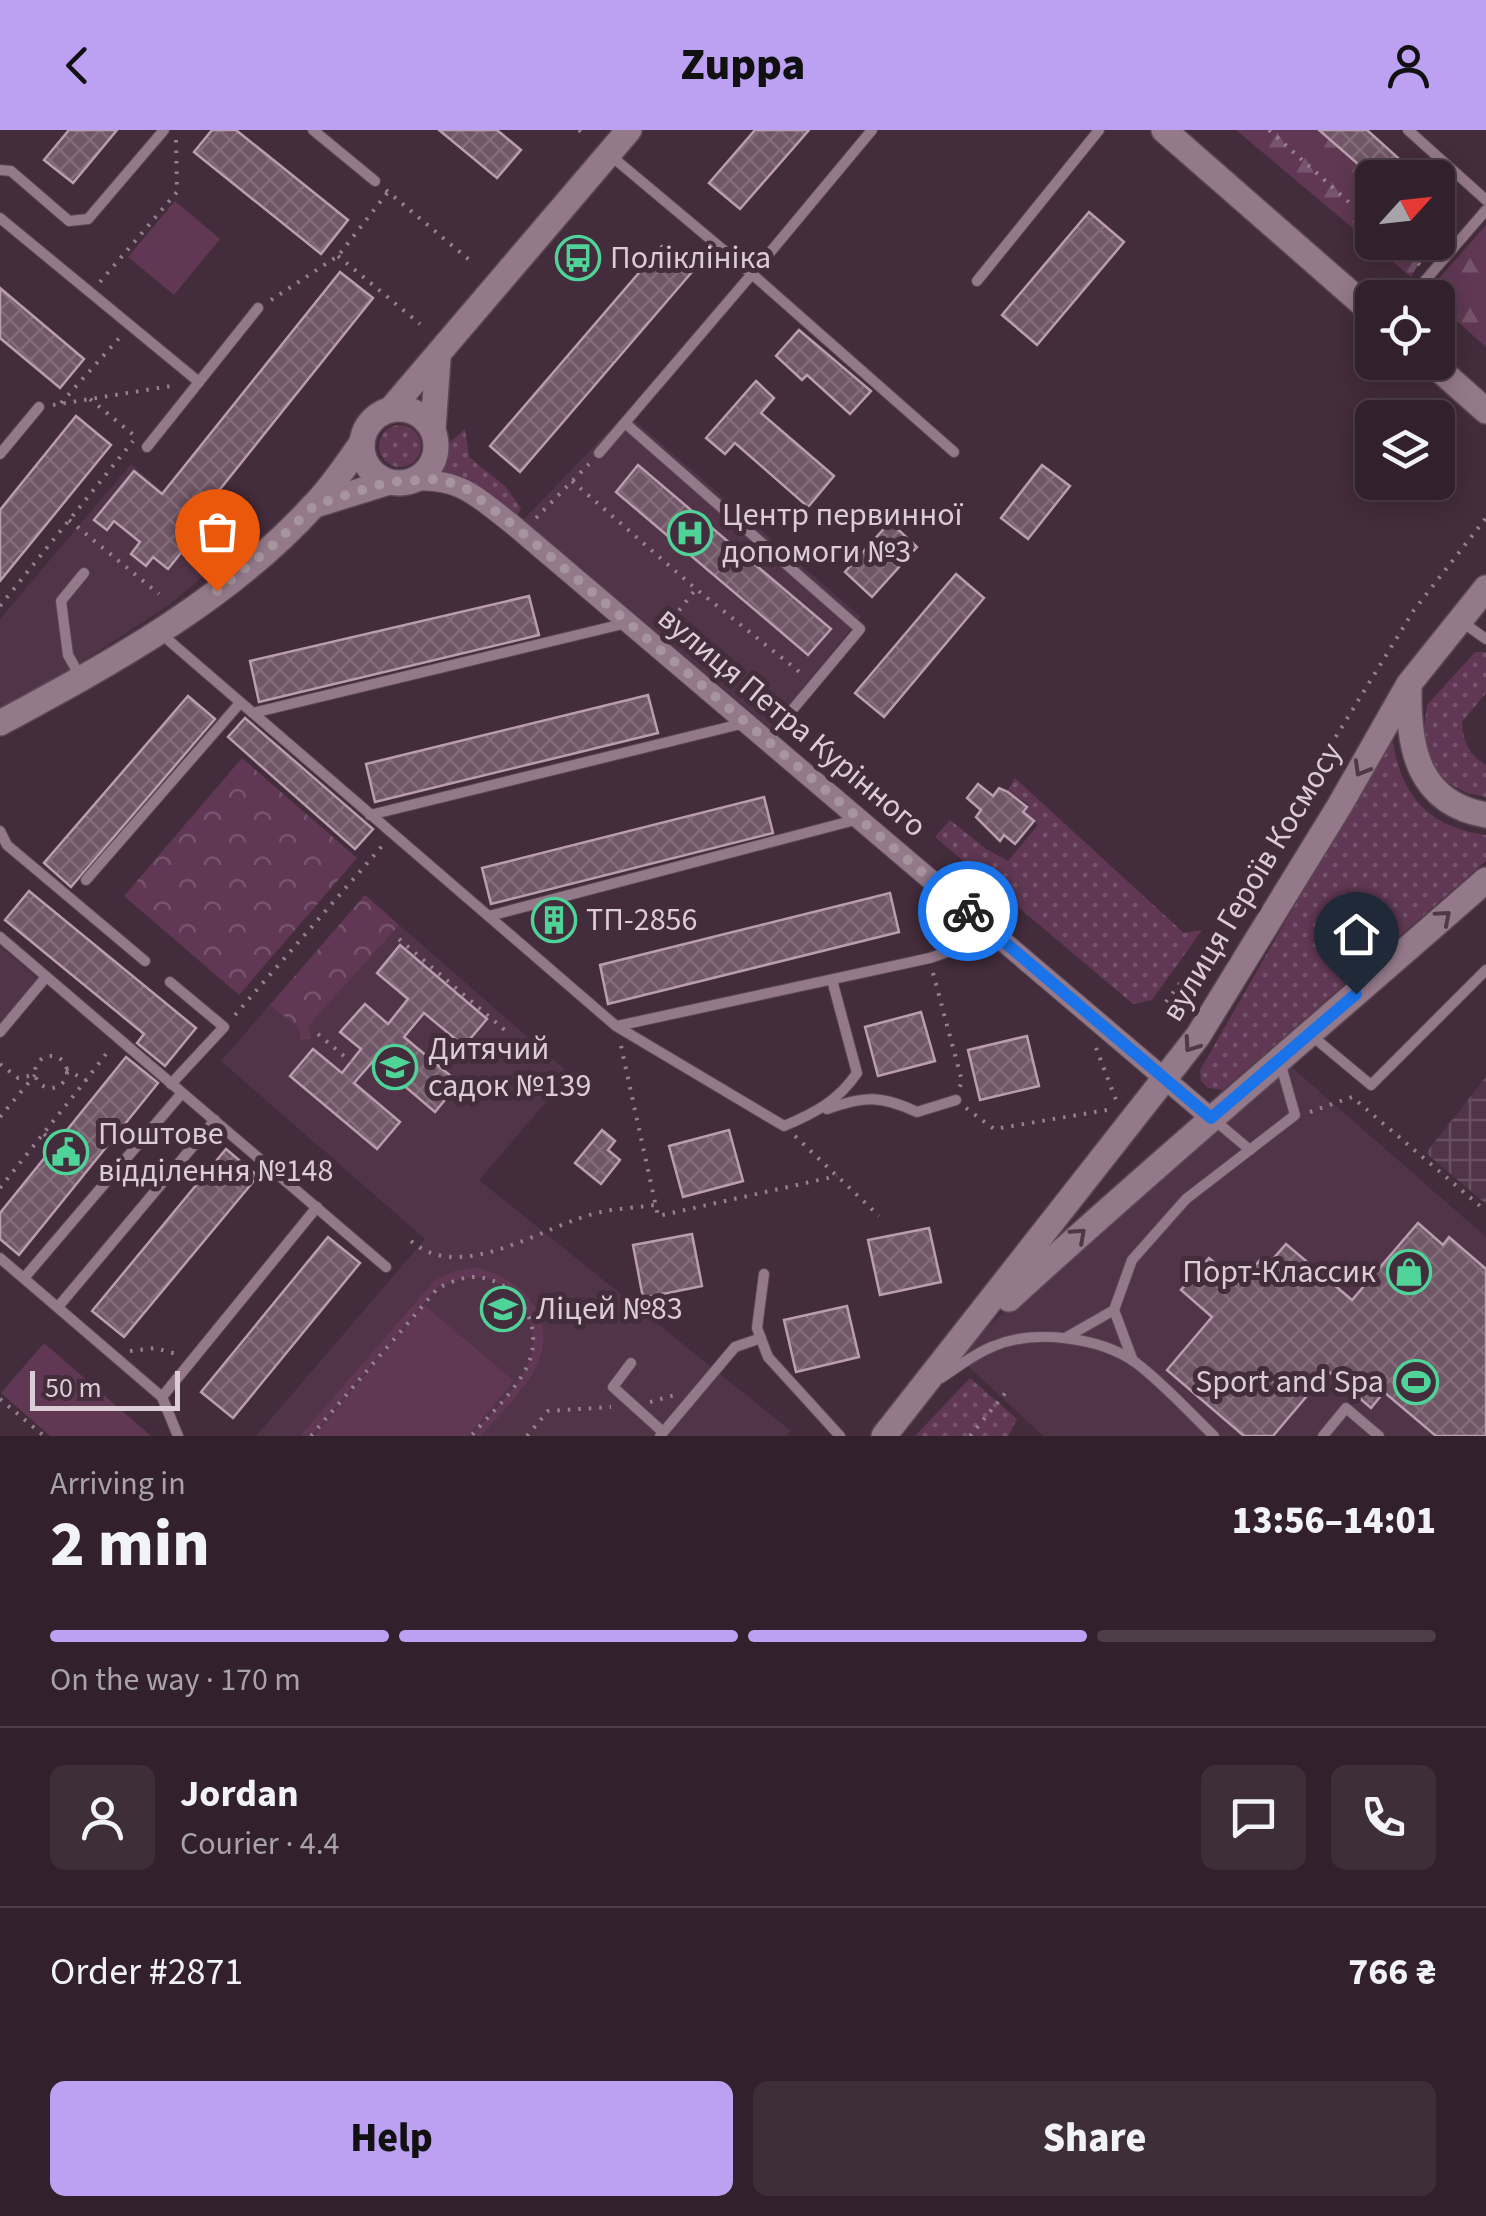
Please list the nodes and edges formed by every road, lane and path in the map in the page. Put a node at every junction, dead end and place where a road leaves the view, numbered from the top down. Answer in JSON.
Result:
{"nodes":[{"id":1,"x":164,"y":130,"type":"edge"},
{"id":2,"x":176,"y":130,"type":"edge"},
{"id":3,"x":313,"y":130,"type":"edge"},
{"id":4,"x":630,"y":130,"type":"edge"},
{"id":5,"x":872,"y":130,"type":"edge"},
{"id":6,"x":1099,"y":130,"type":"edge"},
{"id":7,"x":1164,"y":130,"type":"edge"},
{"id":8,"x":1269,"y":130,"type":"edge"},
{"id":9,"x":1408,"y":130,"type":"edge"},
{"id":10,"x":610,"y":154,"type":"junction"},
{"id":11,"x":0,"y":170,"type":"edge"},
{"id":12,"x":375,"y":181,"type":"joint"},
{"id":13,"x":388,"y":192,"type":"junction"},
{"id":14,"x":1486,"y":200,"type":"edge"},
{"id":15,"x":1355,"y":208,"type":"edge"},
{"id":16,"x":1486,"y":210,"type":"edge"},
{"id":17,"x":0,"y":218,"type":"edge"},
{"id":18,"x":338,"y":256,"type":"junction"},
{"id":19,"x":1415,"y":260,"type":"edge"},
{"id":20,"x":473,"y":263,"type":"dead end"},
{"id":21,"x":752,"y":274,"type":"junction"},
{"id":22,"x":1431,"y":274,"type":"junction"},
{"id":23,"x":1426,"y":280,"type":"edge"},
{"id":24,"x":977,"y":282,"type":"dead end"},
{"id":25,"x":90,"y":292,"type":"junction"},
{"id":26,"x":1355,"y":297,"type":"edge"},
{"id":27,"x":258,"y":308,"type":"joint"},
{"id":28,"x":420,"y":324,"type":"dead end"},
{"id":29,"x":130,"y":326,"type":"junction"},
{"id":30,"x":438,"y":358,"type":"junction"},
{"id":31,"x":1452,"y":380,"type":"edge"},
{"id":32,"x":199,"y":382,"type":"junction"},
{"id":33,"x":90,"y":399,"type":"junction"},
{"id":34,"x":61,"y":404,"type":"junction"},
{"id":35,"x":39,"y":407,"type":"joint"},
{"id":36,"x":391,"y":409,"type":"junction"},
{"id":37,"x":1486,"y":410,"type":"edge"},
{"id":38,"x":625,"y":423,"type":"junction"},
{"id":39,"x":432,"y":429,"type":"junction"},
{"id":40,"x":136,"y":438,"type":"junction"},
{"id":41,"x":361,"y":444,"type":"junction"},
{"id":42,"x":147,"y":447,"type":"joint"},
{"id":43,"x":954,"y":452,"type":"dead end"},
{"id":44,"x":599,"y":453,"type":"joint"},
{"id":45,"x":0,"y":454,"type":"edge"},
{"id":46,"x":401,"y":481,"type":"junction"},
{"id":47,"x":572,"y":481,"type":"junction"},
{"id":48,"x":315,"y":505,"type":"junction"},
{"id":49,"x":1486,"y":518,"type":"edge"},
{"id":50,"x":69,"y":520,"type":"junction"},
{"id":51,"x":535,"y":520,"type":"dead end"},
{"id":52,"x":84,"y":574,"type":"dead end"},
{"id":53,"x":1486,"y":588,"type":"edge"},
{"id":54,"x":696,"y":589,"type":"junction"},
{"id":55,"x":159,"y":594,"type":"dead end"},
{"id":56,"x":0,"y":606,"type":"edge"},
{"id":57,"x":1460,"y":620,"type":"junction"},
{"id":58,"x":628,"y":623,"type":"junction"},
{"id":59,"x":666,"y":626,"type":"dead end"},
{"id":60,"x":158,"y":632,"type":"junction"},
{"id":61,"x":1486,"y":639,"type":"edge"},
{"id":62,"x":82,"y":678,"type":"junction"},
{"id":63,"x":813,"y":684,"type":"junction"},
{"id":64,"x":1410,"y":684,"type":"junction"},
{"id":65,"x":240,"y":703,"type":"junction"},
{"id":66,"x":253,"y":713,"type":"junction"},
{"id":67,"x":0,"y":723,"type":"edge"},
{"id":68,"x":746,"y":723,"type":"junction"},
{"id":69,"x":766,"y":740,"type":"junction"},
{"id":70,"x":370,"y":815,"type":"junction"},
{"id":71,"x":1486,"y":815,"type":"edge"},
{"id":72,"x":860,"y":819,"type":"junction"},
{"id":73,"x":0,"y":831,"type":"edge"},
{"id":74,"x":393,"y":834,"type":"junction"},
{"id":75,"x":86,"y":880,"type":"dead end"},
{"id":76,"x":1486,"y":880,"type":"edge"},
{"id":77,"x":489,"y":916,"type":"junction"},
{"id":78,"x":977,"y":919,"type":"junction"},
{"id":79,"x":0,"y":938,"type":"edge"},
{"id":80,"x":399,"y":939,"type":"dead end"},
{"id":81,"x":930,"y":958,"type":"junction"},
{"id":82,"x":145,"y":961,"type":"dead end"},
{"id":83,"x":1486,"y":970,"type":"edge"},
{"id":84,"x":46,"y":977,"type":"junction"},
{"id":85,"x":832,"y":980,"type":"junction"},
{"id":86,"x":170,"y":982,"type":"dead end"},
{"id":87,"x":1166,"y":1002,"type":"dead end"},
{"id":88,"x":616,"y":1026,"type":"junction"},
{"id":89,"x":224,"y":1027,"type":"junction"},
{"id":90,"x":0,"y":1032,"type":"edge"},
{"id":91,"x":507,"y":1032,"type":"dead end"},
{"id":92,"x":318,"y":1034,"type":"dead end"},
{"id":93,"x":1311,"y":1034,"type":"junction"},
{"id":94,"x":1091,"y":1036,"type":"dead end"},
{"id":95,"x":118,"y":1038,"type":"junction"},
{"id":96,"x":351,"y":1062,"type":"dead end"},
{"id":97,"x":1280,"y":1062,"type":"junction"},
{"id":98,"x":0,"y":1064,"type":"edge"},
{"id":99,"x":66,"y":1070,"type":"junction"},
{"id":100,"x":36,"y":1075,"type":"junction"},
{"id":101,"x":86,"y":1080,"type":"junction"},
{"id":102,"x":1166,"y":1080,"type":"junction"},
{"id":103,"x":171,"y":1084,"type":"junction"},
{"id":104,"x":182,"y":1093,"type":"junction"},
{"id":105,"x":956,"y":1100,"type":"junction"},
{"id":106,"x":816,"y":1113,"type":"junction"},
{"id":107,"x":1295,"y":1115,"type":"junction"},
{"id":108,"x":0,"y":1117,"type":"edge"},
{"id":109,"x":1211,"y":1118,"type":"junction"},
{"id":110,"x":215,"y":1120,"type":"junction"},
{"id":111,"x":784,"y":1126,"type":"junction"},
{"id":112,"x":43,"y":1134,"type":"junction"},
{"id":113,"x":56,"y":1144,"type":"dead end"},
{"id":114,"x":1250,"y":1150,"type":"junction"},
{"id":115,"x":838,"y":1176,"type":"junction"},
{"id":116,"x":0,"y":1188,"type":"edge"},
{"id":117,"x":656,"y":1205,"type":"junction"},
{"id":118,"x":316,"y":1207,"type":"junction"},
{"id":119,"x":1486,"y":1212,"type":"edge"},
{"id":120,"x":879,"y":1216,"type":"dead end"},
{"id":121,"x":412,"y":1241,"type":"dead end"},
{"id":122,"x":0,"y":1258,"type":"edge"},
{"id":123,"x":386,"y":1267,"type":"dead end"},
{"id":124,"x":764,"y":1274,"type":"dead end"},
{"id":125,"x":24,"y":1278,"type":"junction"},
{"id":126,"x":58,"y":1307,"type":"junction"},
{"id":127,"x":1114,"y":1310,"type":"junction"},
{"id":128,"x":761,"y":1338,"type":"junction"},
{"id":129,"x":1064,"y":1338,"type":"junction"},
{"id":130,"x":956,"y":1348,"type":"junction"},
{"id":131,"x":110,"y":1352,"type":"junction"},
{"id":132,"x":194,"y":1358,"type":"junction"},
{"id":133,"x":1133,"y":1361,"type":"junction"},
{"id":134,"x":631,"y":1363,"type":"dead end"},
{"id":135,"x":700,"y":1389,"type":"junction"},
{"id":136,"x":924,"y":1390,"type":"junction"},
{"id":137,"x":1008,"y":1390,"type":"dead end"},
{"id":138,"x":162,"y":1397,"type":"junction"},
{"id":139,"x":0,"y":1399,"type":"edge"},
{"id":140,"x":633,"y":1406,"type":"junction"},
{"id":141,"x":662,"y":1434,"type":"edge"},
{"id":142,"x":44,"y":1436,"type":"edge"},
{"id":143,"x":178,"y":1436,"type":"edge"},
{"id":144,"x":312,"y":1436,"type":"edge"},
{"id":145,"x":471,"y":1436,"type":"edge"},
{"id":146,"x":528,"y":1436,"type":"edge"},
{"id":147,"x":840,"y":1436,"type":"edge"},
{"id":148,"x":884,"y":1436,"type":"edge"},
{"id":149,"x":970,"y":1436,"type":"edge"},
{"id":150,"x":1214,"y":1436,"type":"edge"},
{"id":151,"x":1324,"y":1436,"type":"edge"},
{"id":152,"x":1379,"y":1436,"type":"edge"}],
"edges":[{"from":1,"to":11,"type":"lane"},
{"from":2,"to":25,"type":"path"},
{"from":3,"to":12,"type":"lane"},
{"from":4,"to":10,"type":"main road"},
{"from":5,"to":21,"type":"lane"},
{"from":6,"to":24,"type":"lane"},
{"from":7,"to":26,"type":"main road"},
{"from":8,"to":15,"type":"path"},
{"from":9,"to":14,"type":"lane"},
{"from":10,"to":21,"type":"lane"},
{"from":10,"to":30,"type":"main road"},
{"from":12,"to":13,"type":"path"},
{"from":13,"to":18,"type":"path"},
{"from":13,"to":20,"type":"path"},
{"from":16,"to":22,"type":"lane"},
{"from":17,"to":25,"type":"lane"},
{"from":18,"to":27,"type":"path"},
{"from":18,"to":28,"type":"path"},
{"from":19,"to":22,"type":"path"},
{"from":21,"to":38,"type":"lane"},
{"from":21,"to":43,"type":"lane"},
{"from":22,"to":23,"type":"lane"},
{"from":25,"to":29,"type":"lane"},
{"from":27,"to":32,"type":"lane"},
{"from":29,"to":32,"type":"lane"},
{"from":29,"to":34,"type":"path"},
{"from":30,"to":36,"type":"main road"},
{"from":30,"to":39,"type":"main road"},
{"from":31,"to":37,"type":"main road"},
{"from":32,"to":33,"type":"path"},
{"from":32,"to":42,"type":"lane"},
{"from":33,"to":34,"type":"path"},
{"from":33,"to":40,"type":"path"},
{"from":34,"to":35,"type":"path"},
{"from":35,"to":45,"type":"lane"},
{"from":36,"to":39,"type":"main road"},
{"from":36,"to":41,"type":"main road"},
{"from":38,"to":44,"type":"lane"},
{"from":38,"to":63,"type":"lane"},
{"from":39,"to":46,"type":"main road"},
{"from":40,"to":42,"type":"path"},
{"from":40,"to":50,"type":"path"},
{"from":41,"to":46,"type":"main road"},
{"from":41,"to":48,"type":"main road"},
{"from":44,"to":47,"type":"path"},
{"from":46,"to":48,"type":"main road"},
{"from":46,"to":58,"type":"street","name":"вулиця Петра Курінного"},
{"from":47,"to":51,"type":"path"},
{"from":47,"to":54,"type":"path"},
{"from":48,"to":60,"type":"main road"},
{"from":49,"to":87,"type":"path"},
{"from":50,"to":55,"type":"path"},
{"from":50,"to":56,"type":"path"},
{"from":52,"to":62,"type":"lane"},
{"from":53,"to":57,"type":"main road","name":"вулиця Героїв Космосу"},
{"from":54,"to":59,"type":"path"},
{"from":54,"to":63,"type":"path"},
{"from":57,"to":61,"type":"lane"},
{"from":57,"to":64,"type":"main road","name":"вулиця Героїв Космосу"},
{"from":58,"to":66,"type":"lane"},
{"from":58,"to":68,"type":"street","name":"вулиця Петра Курінного"},
{"from":60,"to":62,"type":"main road"},
{"from":60,"to":65,"type":"lane"},
{"from":62,"to":67,"type":"main road"},
{"from":63,"to":69,"type":"lane"},
{"from":64,"to":71,"type":"main road"},
{"from":64,"to":102,"type":"main road","name":"вулиця Героїв Космосу","one_way":true},
{"from":65,"to":66,"type":"lane"},
{"from":65,"to":75,"type":"lane"},
{"from":66,"to":70,"type":"lane"},
{"from":68,"to":69,"type":"street","name":"вулиця Петра Курінного"},
{"from":68,"to":70,"type":"lane"},
{"from":69,"to":72,"type":"street","name":"вулиця Петра Курінного"},
{"from":70,"to":74,"type":"lane"},
{"from":72,"to":77,"type":"lane"},
{"from":72,"to":78,"type":"street","name":"вулиця Петра Курінного"},
{"from":73,"to":82,"type":"lane"},
{"from":74,"to":77,"type":"lane"},
{"from":74,"to":89,"type":"path"},
{"from":93,"to":76,"type":"main road","name":"вулиця Героїв Космосу","one_way":true},
{"from":77,"to":88,"type":"lane"},
{"from":78,"to":81,"type":"lane"},
{"from":78,"to":102,"type":"street","name":"вулиця Петра Курінного"},
{"from":79,"to":84,"type":"lane"},
{"from":80,"to":91,"type":"path"},
{"from":81,"to":85,"type":"lane"},
{"from":81,"to":105,"type":"path"},
{"from":83,"to":93,"type":"lane"},
{"from":84,"to":90,"type":"lane"},
{"from":84,"to":95,"type":"lane"},
{"from":85,"to":88,"type":"lane"},
{"from":85,"to":106,"type":"lane"},
{"from":86,"to":89,"type":"lane"},
{"from":88,"to":111,"type":"lane"},
{"from":88,"to":117,"type":"path"},
{"from":89,"to":103,"type":"lane"},
{"from":92,"to":96,"type":"path"},
{"from":93,"to":97,"type":"main road","name":"вулиця Героїв Космосу"},
{"from":94,"to":105,"type":"path"},
{"from":95,"to":101,"type":"path"},
{"from":95,"to":103,"type":"lane"},
{"from":97,"to":107,"type":"lane"},
{"from":97,"to":109,"type":"main road","name":"вулиця Героїв Космосу"},
{"from":98,"to":100,"type":"path"},
{"from":99,"to":100,"type":"path"},
{"from":99,"to":100,"type":"path"},
{"from":99,"to":101,"type":"path"},
{"from":100,"to":108,"type":"path"},
{"from":101,"to":112,"type":"path"},
{"from":102,"to":109,"type":"street","name":"вулиця Петра Курінного"},
{"from":102,"to":130,"type":"main road","name":"вулиця Героїв Космосу"},
{"from":103,"to":104,"type":"lane"},
{"from":104,"to":110,"type":"lane"},
{"from":104,"to":125,"type":"lane"},
{"from":105,"to":106,"type":"lane"},
{"from":106,"to":111,"type":"lane"},
{"from":107,"to":114,"type":"lane"},
{"from":107,"to":119,"type":"path"},
{"from":109,"to":114,"type":"lane"},
{"from":130,"to":109,"type":"main road","name":"вулиця Героїв Космосу","one_way":true},
{"from":110,"to":118,"type":"lane"},
{"from":110,"to":126,"type":"lane"},
{"from":111,"to":115,"type":"path"},
{"from":112,"to":113,"type":"path"},
{"from":112,"to":116,"type":"path"},
{"from":114,"to":127,"type":"lane"},
{"from":115,"to":117,"type":"path"},
{"from":115,"to":120,"type":"path"},
{"from":117,"to":121,"type":"path"},
{"from":118,"to":123,"type":"lane"},
{"from":118,"to":132,"type":"lane"},
{"from":122,"to":125,"type":"lane"},
{"from":124,"to":128,"type":"lane"},
{"from":125,"to":126,"type":"lane"},
{"from":126,"to":131,"type":"lane"},
{"from":127,"to":129,"type":"lane"},
{"from":127,"to":133,"type":"lane"},
{"from":128,"to":135,"type":"lane"},
{"from":128,"to":147,"type":"lane"},
{"from":129,"to":133,"type":"lane"},
{"from":129,"to":136,"type":"lane"},
{"from":130,"to":136,"type":"main road","name":"вулиця Героїв Космосу"},
{"from":131,"to":132,"type":"path"},
{"from":131,"to":138,"type":"lane"},
{"from":132,"to":138,"type":"lane"},
{"from":133,"to":150,"type":"lane"},
{"from":134,"to":140,"type":"lane"},
{"from":135,"to":140,"type":"path"},
{"from":135,"to":141,"type":"lane"},
{"from":136,"to":148,"type":"main road","name":"вулиця Героїв Космосу"},
{"from":137,"to":149,"type":"path"},
{"from":138,"to":143,"type":"lane"},
{"from":139,"to":142,"type":"path"},
{"from":140,"to":141,"type":"lane"},
{"from":140,"to":146,"type":"path"},
{"from":144,"to":145,"type":"path"},
{"from":151,"to":152,"type":"lane"}]}
